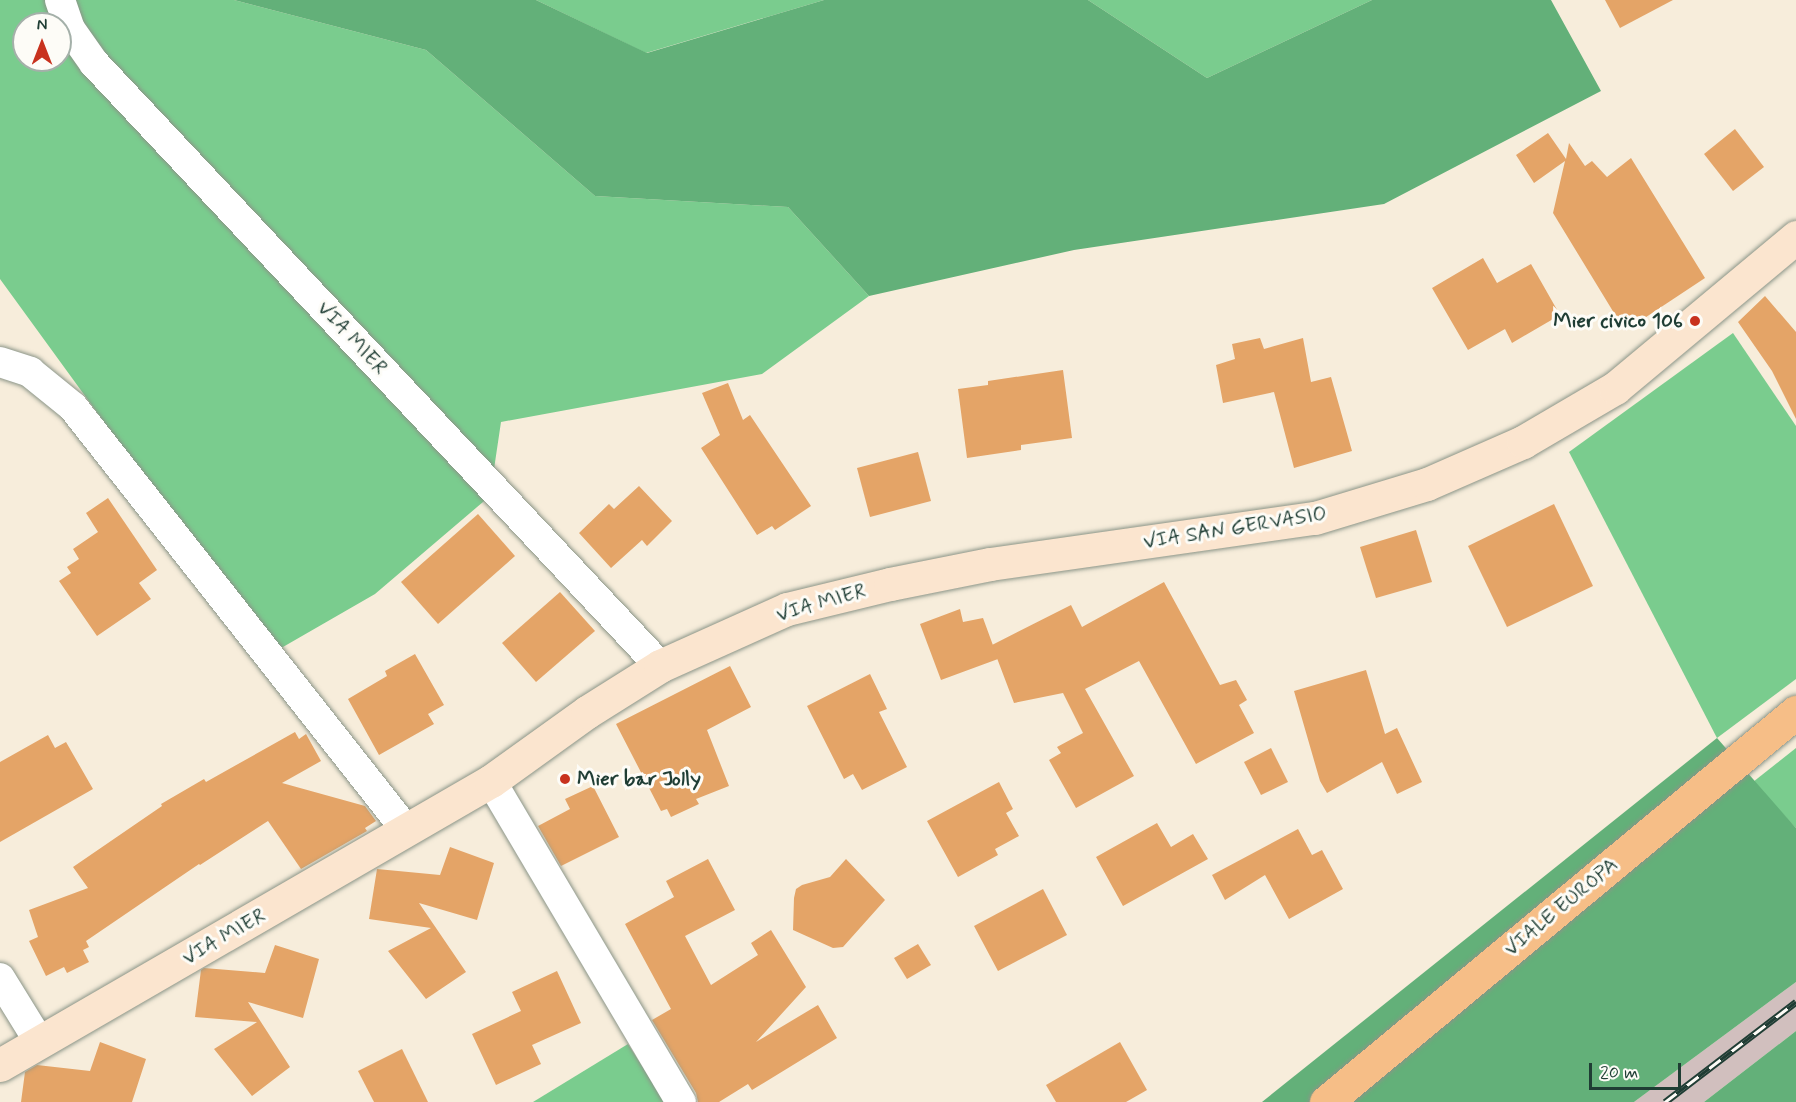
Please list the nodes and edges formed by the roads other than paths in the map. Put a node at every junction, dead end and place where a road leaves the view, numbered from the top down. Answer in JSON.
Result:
{"nodes":[{"id":1,"x":60,"y":0,"type":"edge"},
{"id":2,"x":1796,"y":237,"type":"edge"},
{"id":3,"x":0,"y":362,"type":"edge"},
{"id":4,"x":990,"y":564,"type":"joint"},
{"id":5,"x":660,"y":666,"type":"junction"},
{"id":6,"x":1796,"y":712,"type":"edge"},
{"id":7,"x":492,"y":781,"type":"junction"},
{"id":8,"x":407,"y":831,"type":"junction"},
{"id":9,"x":0,"y":978,"type":"edge"},
{"id":10,"x":40,"y":1043,"type":"junction"},
{"id":11,"x":0,"y":1065,"type":"edge"},
{"id":12,"x":681,"y":1102,"type":"edge"},
{"id":13,"x":1326,"y":1102,"type":"edge"}],
"edges":[{"from":1,"to":5,"type":"street","name":"VIA MIER"},
{"from":2,"to":4,"type":"street","name":"VIA SAN GERVASIO"},
{"from":3,"to":8,"type":"street"},
{"from":4,"to":5,"type":"street","name":"VIA MIER"},
{"from":5,"to":7,"type":"street","name":"VIA MIER"},
{"from":6,"to":13,"type":"main road","name":"VIALE EUROPA"},
{"from":7,"to":8,"type":"street","name":"VIA MIER"},
{"from":7,"to":12,"type":"street"},
{"from":8,"to":10,"type":"street","name":"VIA MIER"},
{"from":9,"to":10,"type":"street"},
{"from":10,"to":11,"type":"street","name":"VIA MIER"}]}
